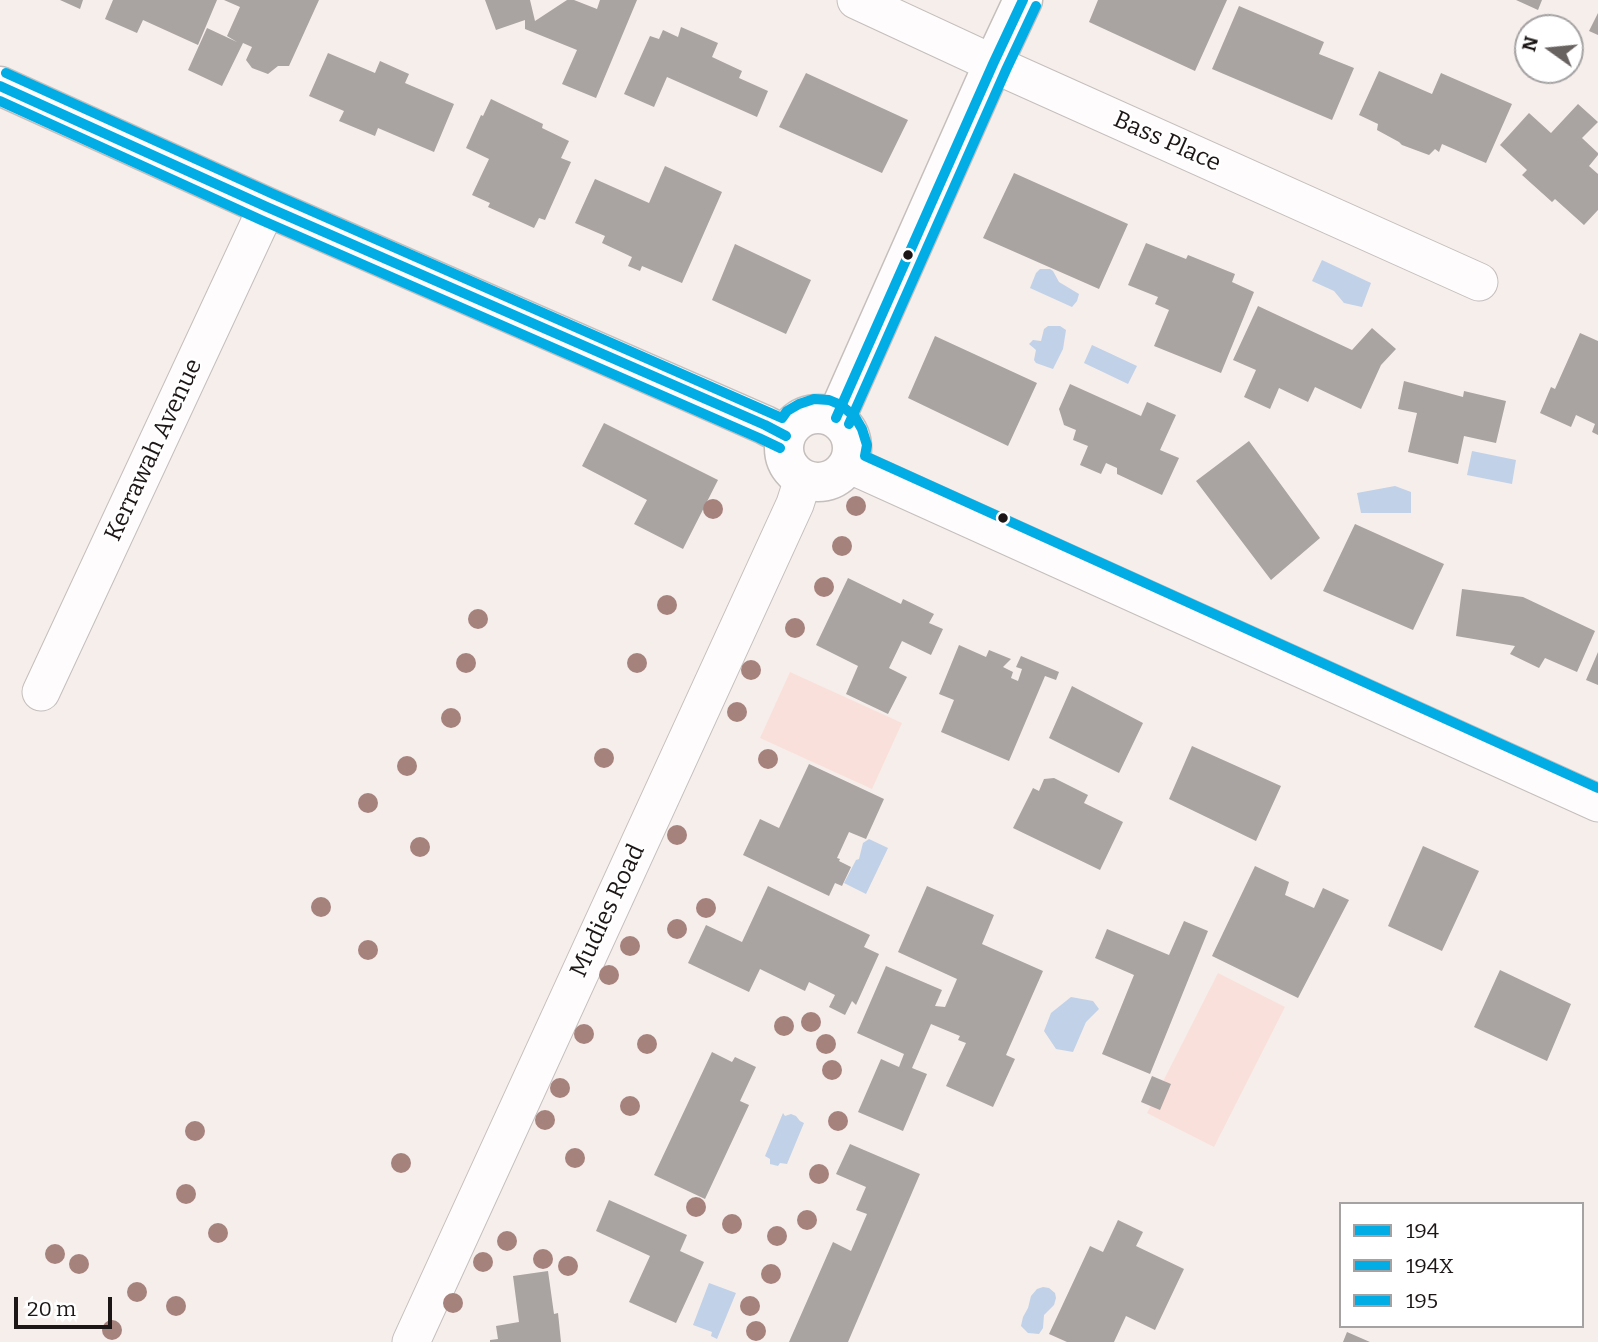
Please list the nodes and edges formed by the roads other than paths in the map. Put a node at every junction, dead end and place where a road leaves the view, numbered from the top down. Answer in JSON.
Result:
{"nodes":[{"id":1,"x":856,"y":0,"type":"edge"},
{"id":2,"x":1023,"y":0,"type":"edge"},
{"id":3,"x":993,"y":64,"type":"junction"},
{"id":4,"x":0,"y":86,"type":"edge"},
{"id":5,"x":267,"y":207,"type":"junction"},
{"id":6,"x":1479,"y":282,"type":"dead end"},
{"id":7,"x":836,"y":418,"type":"junction"},
{"id":8,"x":786,"y":436,"type":"junction"},
{"id":9,"x":848,"y":464,"type":"junction"},
{"id":10,"x":803,"y":479,"type":"junction"},
{"id":11,"x":41,"y":692,"type":"dead end"},
{"id":12,"x":1598,"y":803,"type":"edge"},
{"id":13,"x":411,"y":1342,"type":"edge"}],
"edges":[{"from":1,"to":3,"type":"street","name":"Bass Place"},
{"from":2,"to":3,"type":"street"},
{"from":3,"to":6,"type":"street","name":"Bass Place"},
{"from":3,"to":7,"type":"street"},
{"from":4,"to":5,"type":"street"},
{"from":5,"to":8,"type":"street"},
{"from":5,"to":11,"type":"street","name":"Kerrawah Avenue"},
{"from":7,"to":8,"type":"street"},
{"from":7,"to":9,"type":"street"},
{"from":8,"to":10,"type":"street"},
{"from":9,"to":10,"type":"street"},
{"from":9,"to":12,"type":"street"},
{"from":10,"to":13,"type":"street","name":"Mudies Road"}]}
